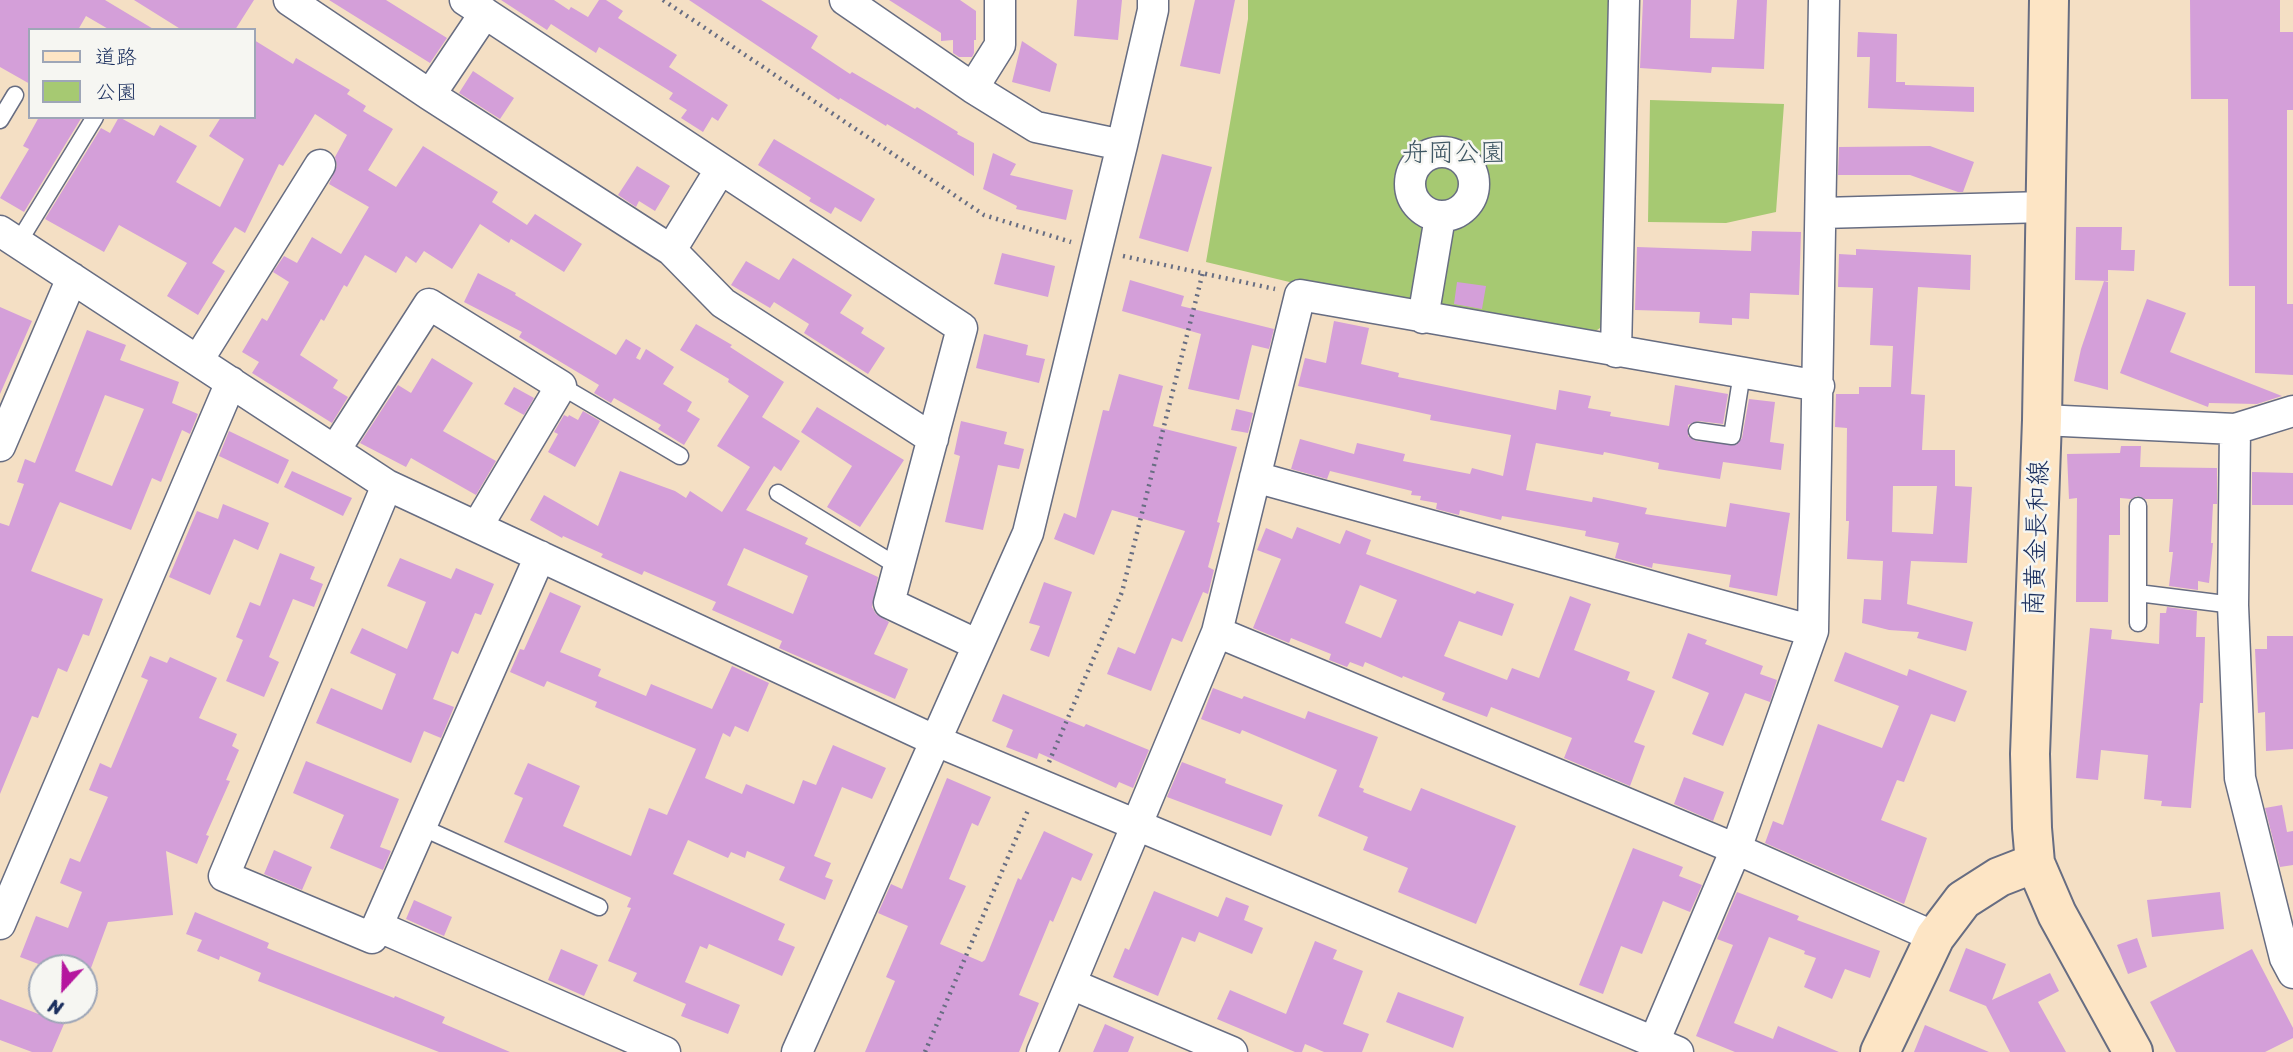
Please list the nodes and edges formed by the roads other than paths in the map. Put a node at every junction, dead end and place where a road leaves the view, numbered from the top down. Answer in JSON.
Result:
{"nodes":[{"id":1,"x":289,"y":0,"type":"edge"},
{"id":2,"x":1000,"y":0,"type":"edge"},
{"id":3,"x":1153,"y":0,"type":"edge"},
{"id":4,"x":1624,"y":0,"type":"edge"},
{"id":5,"x":1824,"y":0,"type":"edge"},
{"id":6,"x":2049,"y":0,"type":"edge"},
{"id":7,"x":851,"y":2,"type":"edge"},
{"id":8,"x":475,"y":7,"type":"edge"},
{"id":9,"x":973,"y":88,"type":"junction"},
{"id":10,"x":15,"y":95,"type":"dead end"},
{"id":11,"x":430,"y":95,"type":"junction"},
{"id":12,"x":94,"y":119,"type":"edge"},
{"id":13,"x":0,"y":120,"type":"edge"},
{"id":14,"x":1122,"y":145,"type":"junction"},
{"id":15,"x":320,"y":165,"type":"dead end"},
{"id":16,"x":720,"y":170,"type":"junction"},
{"id":17,"x":2045,"y":207,"type":"junction"},
{"id":18,"x":1822,"y":214,"type":"junction"},
{"id":19,"x":1440,"y":217,"type":"dead end"},
{"id":20,"x":9,"y":237,"type":"edge"},
{"id":21,"x":671,"y":250,"type":"junction"},
{"id":22,"x":72,"y":278,"type":"junction"},
{"id":23,"x":1423,"y":318,"type":"junction"},
{"id":24,"x":1616,"y":352,"type":"junction"},
{"id":25,"x":198,"y":360,"type":"junction"},
{"id":26,"x":1742,"y":373,"type":"junction"},
{"id":27,"x":231,"y":382,"type":"junction"},
{"id":28,"x":561,"y":386,"type":"junction"},
{"id":29,"x":1819,"y":386,"type":"junction"},
{"id":30,"x":2293,"y":411,"type":"edge"},
{"id":31,"x":2042,"y":420,"type":"junction"},
{"id":32,"x":2235,"y":429,"type":"junction"},
{"id":33,"x":1697,"y":431,"type":"dead end"},
{"id":34,"x":933,"y":439,"type":"junction"},
{"id":35,"x":0,"y":446,"type":"edge"},
{"id":36,"x":335,"y":450,"type":"junction"},
{"id":37,"x":680,"y":456,"type":"dead end"},
{"id":38,"x":1255,"y":478,"type":"junction"},
{"id":39,"x":387,"y":485,"type":"junction"},
{"id":40,"x":778,"y":493,"type":"dead end"},
{"id":41,"x":2138,"y":506,"type":"dead end"},
{"id":42,"x":478,"y":526,"type":"junction"},
{"id":43,"x":540,"y":556,"type":"junction"},
{"id":44,"x":899,"y":567,"type":"junction"},
{"id":45,"x":2138,"y":593,"type":"junction"},
{"id":46,"x":2233,"y":605,"type":"junction"},
{"id":47,"x":2138,"y":623,"type":"dead end"},
{"id":48,"x":1813,"y":631,"type":"junction"},
{"id":49,"x":1217,"y":632,"type":"junction"},
{"id":50,"x":978,"y":645,"type":"junction"},
{"id":51,"x":934,"y":740,"type":"junction"},
{"id":52,"x":1136,"y":826,"type":"junction"},
{"id":53,"x":421,"y":827,"type":"junction"},
{"id":54,"x":1736,"y":849,"type":"junction"},
{"id":55,"x":2035,"y":863,"type":"junction"},
{"id":56,"x":599,"y":907,"type":"dead end"},
{"id":57,"x":0,"y":923,"type":"edge"},
{"id":58,"x":377,"y":926,"type":"junction"},
{"id":59,"x":1935,"y":937,"type":"junction"},
{"id":60,"x":2293,"y":973,"type":"edge"},
{"id":61,"x":1071,"y":984,"type":"junction"},
{"id":62,"x":1666,"y":1047,"type":"edge"},
{"id":63,"x":665,"y":1052,"type":"edge"},
{"id":64,"x":797,"y":1052,"type":"edge"},
{"id":65,"x":1042,"y":1052,"type":"edge"},
{"id":66,"x":1232,"y":1052,"type":"edge"},
{"id":67,"x":1880,"y":1052,"type":"edge"},
{"id":68,"x":2133,"y":1052,"type":"edge"}],
"edges":[{"from":1,"to":11,"type":"street"},
{"from":2,"to":9,"type":"street"},
{"from":3,"to":14,"type":"street"},
{"from":4,"to":24,"type":"street"},
{"from":5,"to":18,"type":"street"},
{"from":6,"to":17,"type":"main road","name":"南黄金長和線"},
{"from":7,"to":9,"type":"street"},
{"from":8,"to":11,"type":"street"},
{"from":8,"to":16,"type":"street"},
{"from":9,"to":14,"type":"street"},
{"from":10,"to":13,"type":"lane"},
{"from":11,"to":21,"type":"street"},
{"from":12,"to":20,"type":"lane"},
{"from":14,"to":50,"type":"street"},
{"from":15,"to":25,"type":"street"},
{"from":16,"to":21,"type":"street"},
{"from":16,"to":34,"type":"street"},
{"from":17,"to":18,"type":"street"},
{"from":17,"to":31,"type":"main road","name":"南黄金長和線"},
{"from":18,"to":29,"type":"street"},
{"from":19,"to":23,"type":"street"},
{"from":20,"to":22,"type":"street"},
{"from":21,"to":34,"type":"street"},
{"from":22,"to":25,"type":"street"},
{"from":22,"to":35,"type":"street"},
{"from":23,"to":24,"type":"street"},
{"from":23,"to":38,"type":"street"},
{"from":24,"to":26,"type":"street"},
{"from":25,"to":27,"type":"street"},
{"from":26,"to":29,"type":"street"},
{"from":26,"to":33,"type":"lane"},
{"from":27,"to":36,"type":"street"},
{"from":27,"to":57,"type":"street"},
{"from":28,"to":36,"type":"street"},
{"from":28,"to":37,"type":"lane"},
{"from":28,"to":42,"type":"street"},
{"from":29,"to":48,"type":"street"},
{"from":30,"to":32,"type":"street"},
{"from":31,"to":32,"type":"street"},
{"from":31,"to":55,"type":"main road","name":"南黄金長和線"},
{"from":32,"to":46,"type":"street"},
{"from":34,"to":44,"type":"street"},
{"from":36,"to":39,"type":"street"},
{"from":38,"to":48,"type":"street"},
{"from":38,"to":49,"type":"street"},
{"from":39,"to":42,"type":"street"},
{"from":39,"to":58,"type":"street"},
{"from":40,"to":44,"type":"lane"},
{"from":41,"to":45,"type":"lane"},
{"from":42,"to":43,"type":"street"},
{"from":43,"to":51,"type":"street"},
{"from":43,"to":53,"type":"street"},
{"from":44,"to":50,"type":"street"},
{"from":45,"to":46,"type":"lane"},
{"from":45,"to":47,"type":"lane"},
{"from":46,"to":60,"type":"street"},
{"from":48,"to":54,"type":"street"},
{"from":49,"to":52,"type":"street"},
{"from":49,"to":54,"type":"street"},
{"from":50,"to":51,"type":"street"},
{"from":51,"to":52,"type":"street"},
{"from":51,"to":64,"type":"street"},
{"from":52,"to":61,"type":"street"},
{"from":52,"to":62,"type":"street"},
{"from":53,"to":56,"type":"lane"},
{"from":53,"to":58,"type":"street"},
{"from":54,"to":59,"type":"street"},
{"from":54,"to":62,"type":"street"},
{"from":55,"to":59,"type":"main road"},
{"from":55,"to":68,"type":"main road","name":"南黄金長和線"},
{"from":58,"to":63,"type":"street"},
{"from":59,"to":67,"type":"main road"},
{"from":61,"to":65,"type":"street"},
{"from":61,"to":66,"type":"street"}]}
